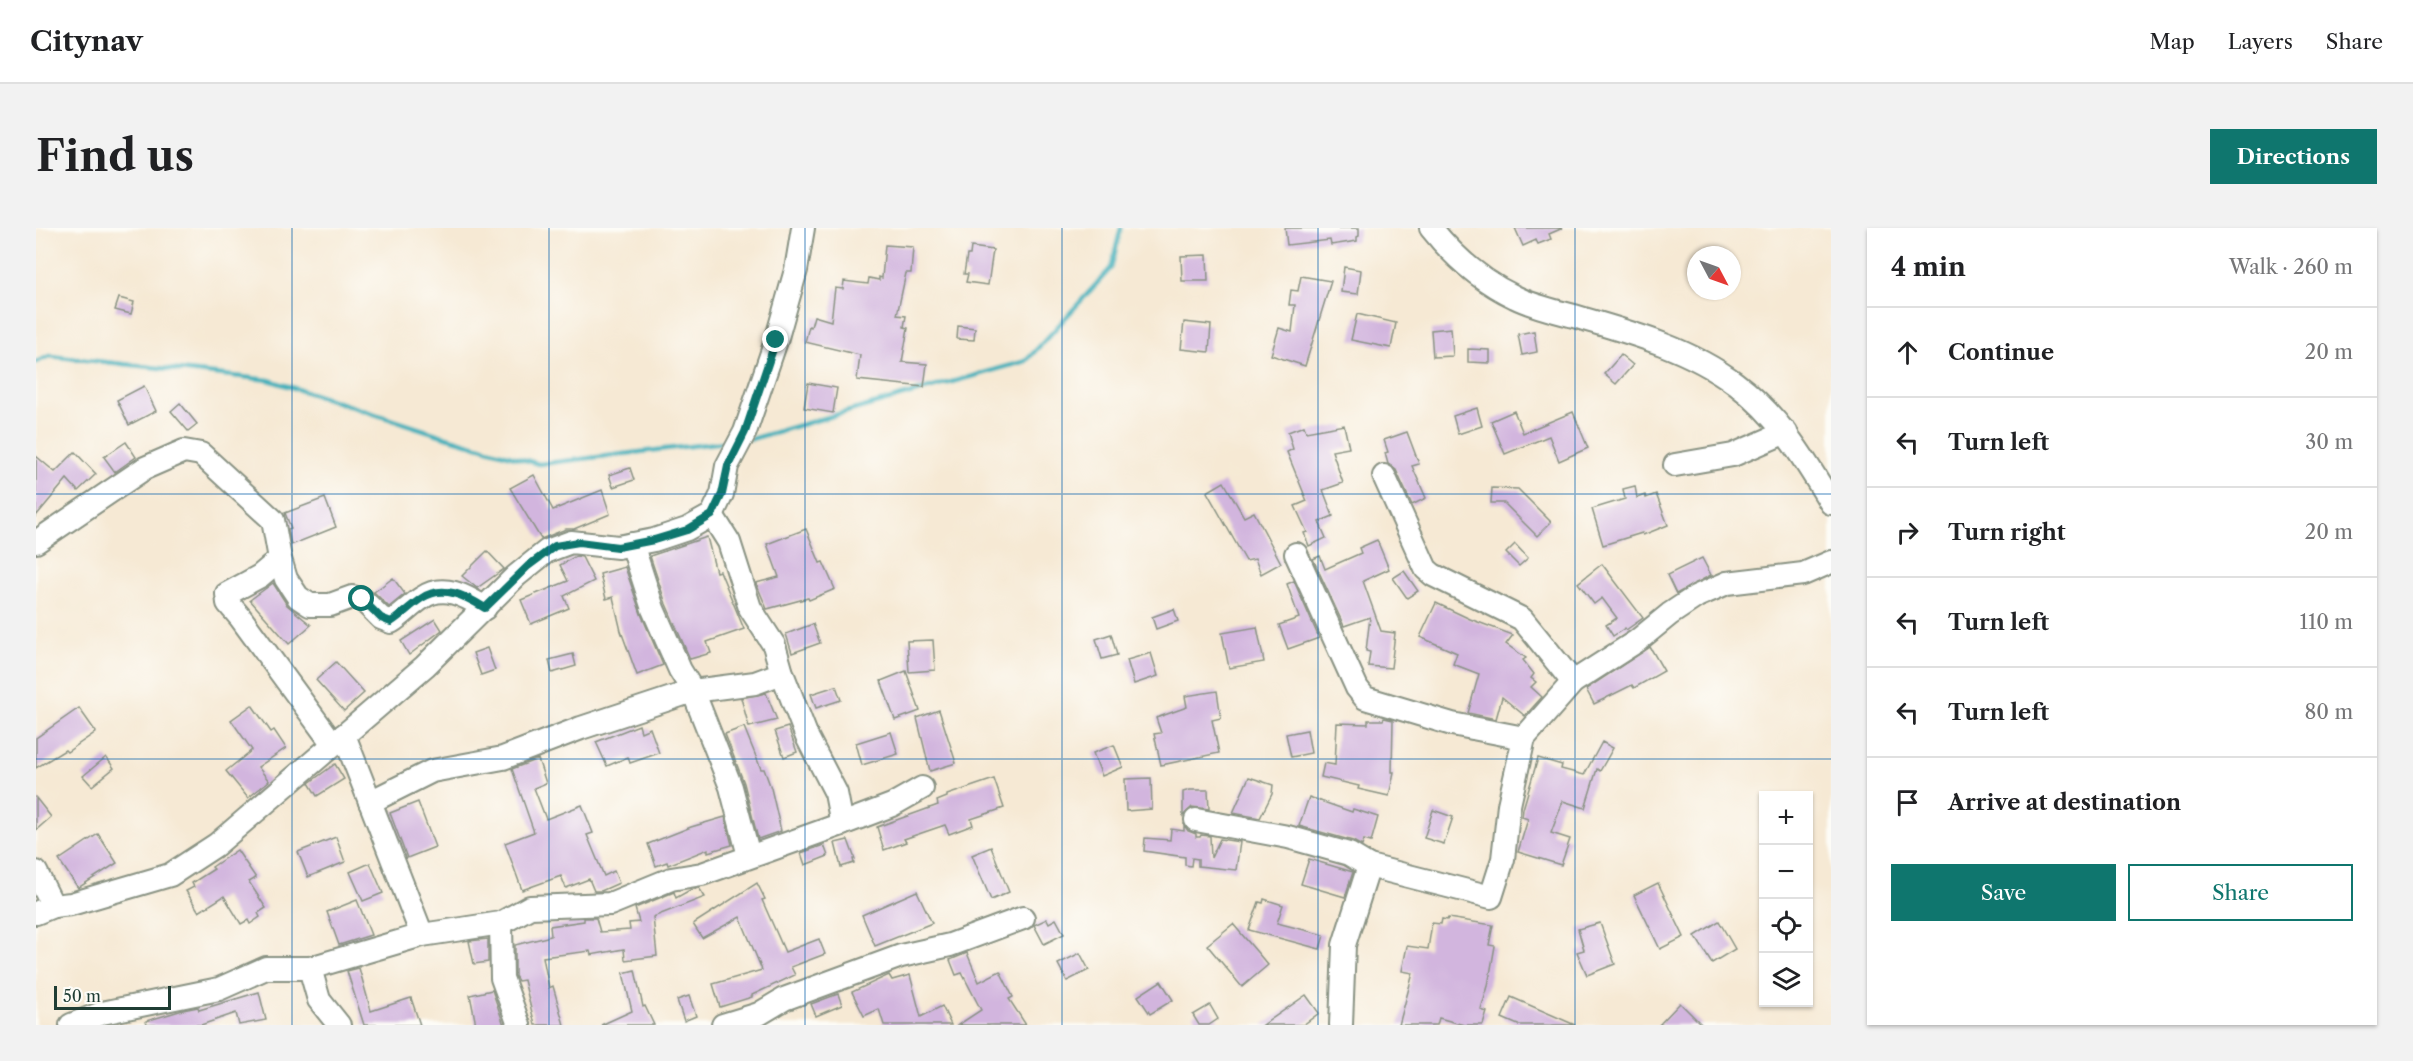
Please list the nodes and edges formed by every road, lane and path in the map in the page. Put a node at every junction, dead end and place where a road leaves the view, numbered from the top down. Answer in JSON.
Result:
{"nodes":[{"id":1,"x":803,"y":228,"type":"edge"},
{"id":2,"x":1431,"y":228,"type":"edge"},
{"id":3,"x":1786,"y":432,"type":"junction"},
{"id":4,"x":1675,"y":465,"type":"dead end"},
{"id":5,"x":1384,"y":476,"type":"dead end"},
{"id":6,"x":1831,"y":503,"type":"edge"},
{"id":7,"x":712,"y":515,"type":"junction"},
{"id":8,"x":36,"y":543,"type":"edge"},
{"id":9,"x":632,"y":544,"type":"junction"},
{"id":10,"x":1296,"y":554,"type":"dead end"},
{"id":11,"x":280,"y":559,"type":"junction"},
{"id":12,"x":1831,"y":562,"type":"edge"},
{"id":13,"x":485,"y":608,"type":"junction"},
{"id":14,"x":782,"y":673,"type":"junction"},
{"id":15,"x":1573,"y":682,"type":"junction"},
{"id":16,"x":693,"y":691,"type":"junction"},
{"id":17,"x":1524,"y":738,"type":"junction"},
{"id":18,"x":339,"y":740,"type":"junction"},
{"id":19,"x":922,"y":788,"type":"dead end"},
{"id":20,"x":370,"y":802,"type":"junction"},
{"id":21,"x":1196,"y":820,"type":"dead end"},
{"id":22,"x":842,"y":824,"type":"junction"},
{"id":23,"x":748,"y":856,"type":"junction"},
{"id":24,"x":1369,"y":866,"type":"junction"},
{"id":25,"x":36,"y":872,"type":"edge"},
{"id":26,"x":45,"y":909,"type":"edge"},
{"id":27,"x":1023,"y":918,"type":"dead end"},
{"id":28,"x":501,"y":923,"type":"junction"},
{"id":29,"x":422,"y":934,"type":"junction"},
{"id":30,"x":310,"y":968,"type":"junction"},
{"id":31,"x":104,"y":1019,"type":"edge"},
{"id":32,"x":761,"y":1020,"type":"edge"},
{"id":33,"x":71,"y":1025,"type":"edge"},
{"id":34,"x":339,"y":1025,"type":"edge"},
{"id":35,"x":519,"y":1025,"type":"edge"},
{"id":36,"x":723,"y":1025,"type":"edge"},
{"id":37,"x":1341,"y":1025,"type":"edge"}],
"edges":[{"from":1,"to":7,"type":"street"},
{"from":2,"to":3,"type":"street"},
{"from":3,"to":4,"type":"street"},
{"from":3,"to":6,"type":"street"},
{"from":5,"to":15,"type":"street"},
{"from":7,"to":9,"type":"street"},
{"from":7,"to":14,"type":"street"},
{"from":8,"to":11,"type":"street"},
{"from":9,"to":13,"type":"street"},
{"from":9,"to":16,"type":"street"},
{"from":10,"to":17,"type":"street"},
{"from":11,"to":13,"type":"street"},
{"from":11,"to":18,"type":"street"},
{"from":12,"to":15,"type":"street"},
{"from":13,"to":18,"type":"street"},
{"from":14,"to":16,"type":"street"},
{"from":14,"to":22,"type":"street"},
{"from":15,"to":17,"type":"street"},
{"from":16,"to":20,"type":"street"},
{"from":16,"to":23,"type":"street"},
{"from":17,"to":24,"type":"street"},
{"from":18,"to":20,"type":"street"},
{"from":18,"to":26,"type":"street"},
{"from":19,"to":22,"type":"street"},
{"from":20,"to":29,"type":"street"},
{"from":21,"to":24,"type":"street"},
{"from":22,"to":23,"type":"street"},
{"from":23,"to":28,"type":"street"},
{"from":24,"to":37,"type":"street"},
{"from":25,"to":26,"type":"street"},
{"from":27,"to":32,"type":"street"},
{"from":28,"to":29,"type":"street"},
{"from":28,"to":35,"type":"street"},
{"from":29,"to":30,"type":"street"},
{"from":30,"to":31,"type":"street"},
{"from":30,"to":34,"type":"street"},
{"from":31,"to":33,"type":"street"},
{"from":32,"to":36,"type":"street"}]}
